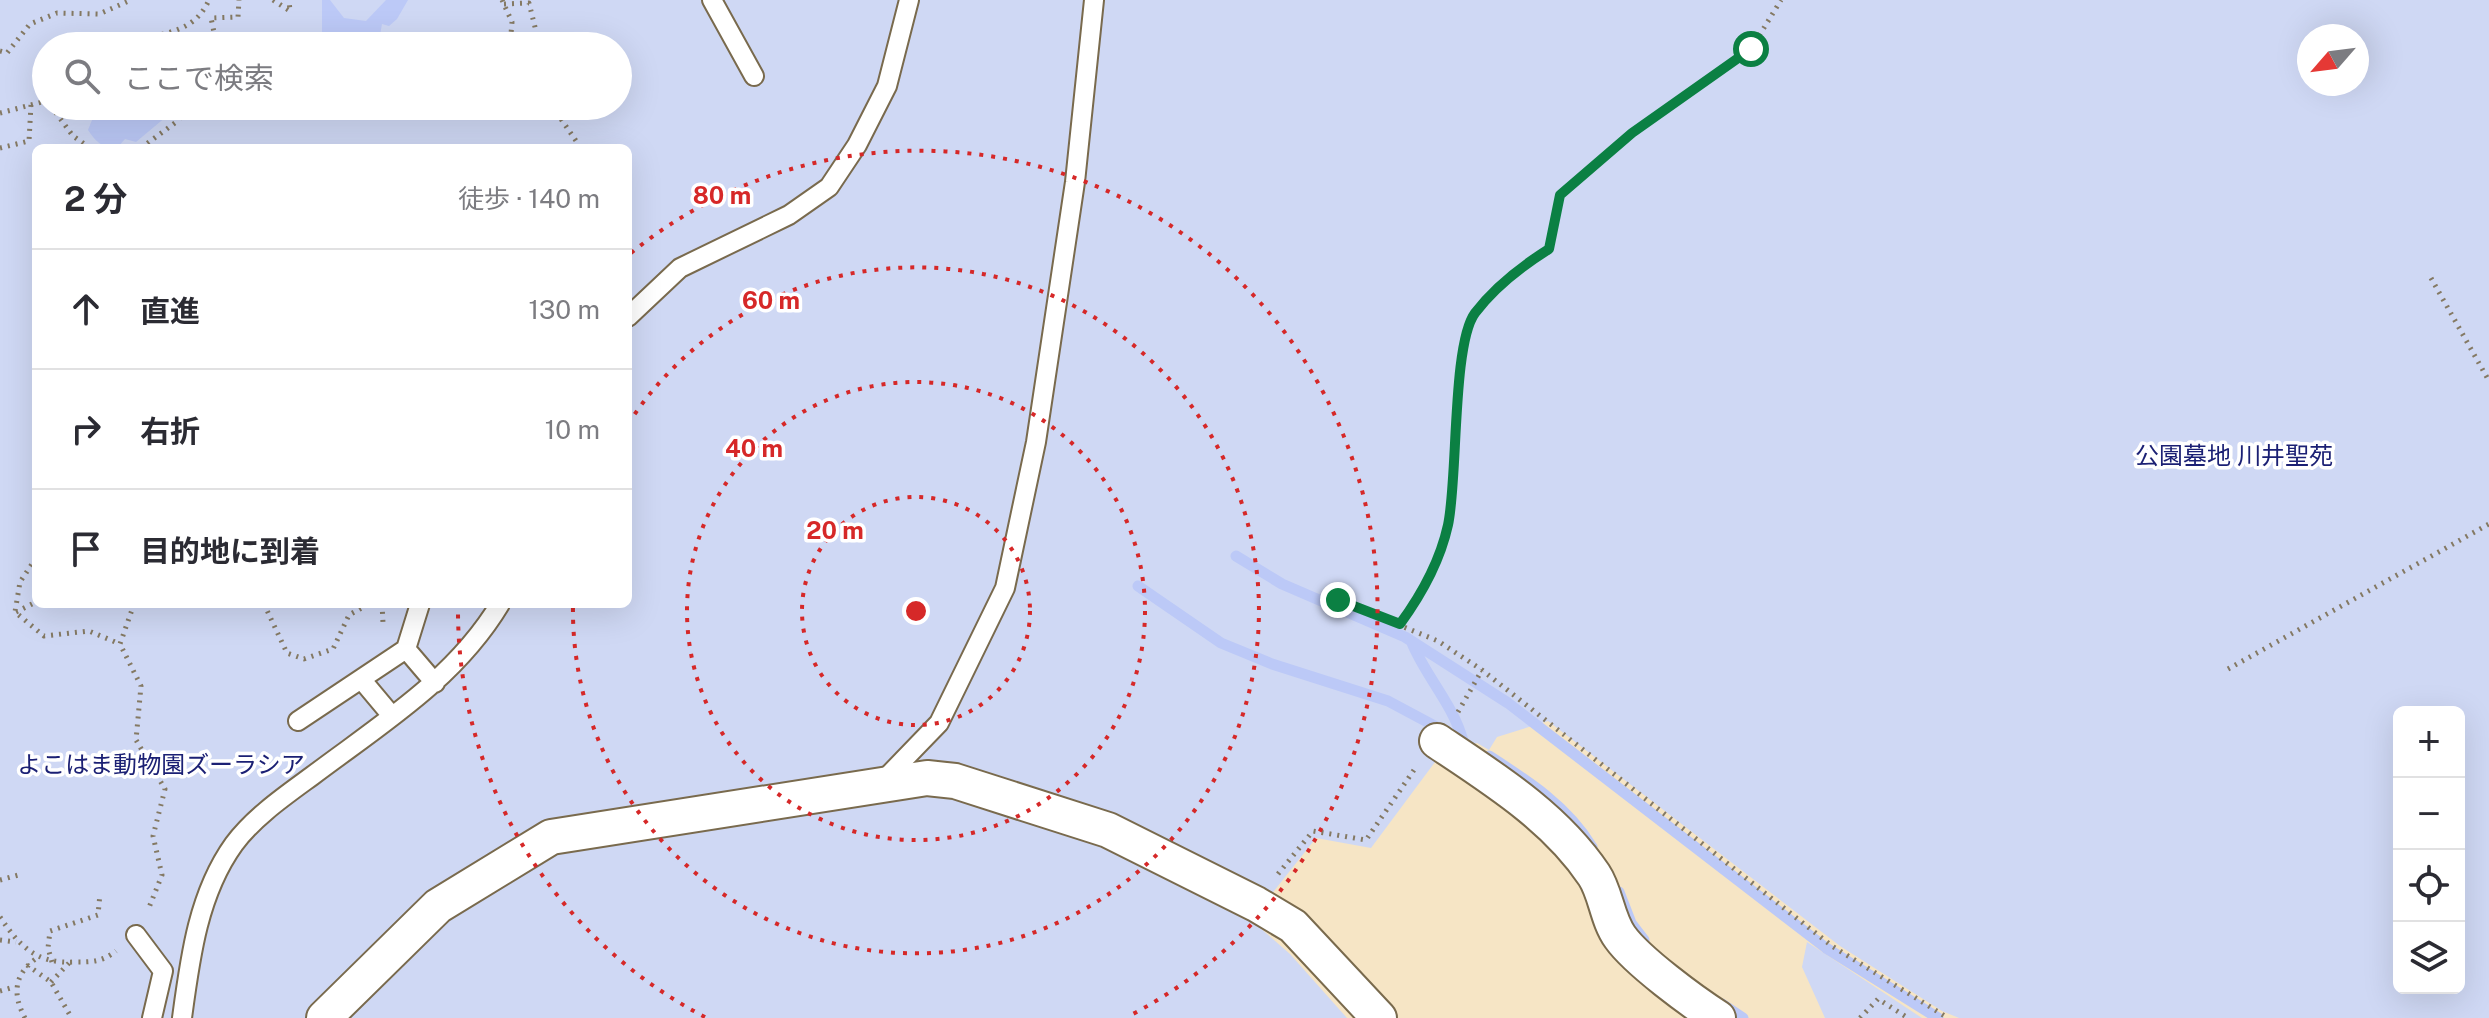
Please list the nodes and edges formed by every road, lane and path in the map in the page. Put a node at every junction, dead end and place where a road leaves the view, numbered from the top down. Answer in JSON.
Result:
{"nodes":[{"id":1,"x":131,"y":0,"type":"edge"},
{"id":2,"x":209,"y":0,"type":"edge"},
{"id":3,"x":239,"y":0,"type":"edge"},
{"id":4,"x":273,"y":0,"type":"edge"},
{"id":5,"x":289,"y":0,"type":"edge"},
{"id":6,"x":712,"y":0,"type":"edge"},
{"id":7,"x":909,"y":0,"type":"edge"},
{"id":8,"x":1094,"y":0,"type":"edge"},
{"id":9,"x":1781,"y":0,"type":"edge"},
{"id":10,"x":503,"y":2,"type":"edge"},
{"id":11,"x":203,"y":15,"type":"junction"},
{"id":12,"x":211,"y":18,"type":"junction"},
{"id":13,"x":176,"y":32,"type":"edge"},
{"id":14,"x":214,"y":32,"type":"edge"},
{"id":15,"x":511,"y":32,"type":"edge"},
{"id":16,"x":536,"y":32,"type":"edge"},
{"id":17,"x":0,"y":51,"type":"edge"},
{"id":18,"x":754,"y":76,"type":"dead end"},
{"id":19,"x":31,"y":105,"type":"joint"},
{"id":20,"x":0,"y":113,"type":"edge"},
{"id":21,"x":61,"y":120,"type":"edge"},
{"id":22,"x":179,"y":120,"type":"edge"},
{"id":23,"x":562,"y":120,"type":"edge"},
{"id":24,"x":84,"y":144,"type":"edge"},
{"id":25,"x":146,"y":144,"type":"edge"},
{"id":26,"x":578,"y":144,"type":"edge"},
{"id":27,"x":0,"y":148,"type":"edge"},
{"id":28,"x":2431,"y":278,"type":"dead end"},
{"id":29,"x":632,"y":313,"type":"edge"},
{"id":30,"x":2489,"y":381,"type":"edge"},
{"id":31,"x":2489,"y":524,"type":"edge"},
{"id":32,"x":32,"y":564,"type":"edge"},
{"id":33,"x":1338,"y":600,"type":"dead end"},
{"id":34,"x":32,"y":604,"type":"edge"},
{"id":35,"x":133,"y":608,"type":"edge"},
{"id":36,"x":266,"y":608,"type":"edge"},
{"id":37,"x":362,"y":608,"type":"edge"},
{"id":38,"x":419,"y":608,"type":"edge"},
{"id":39,"x":497,"y":608,"type":"edge"},
{"id":40,"x":15,"y":612,"type":"junction"},
{"id":41,"x":1400,"y":624,"type":"junction"},
{"id":42,"x":120,"y":644,"type":"junction"},
{"id":43,"x":406,"y":649,"type":"junction"},
{"id":44,"x":2228,"y":669,"type":"dead end"},
{"id":45,"x":1482,"y":670,"type":"junction"},
{"id":46,"x":361,"y":679,"type":"junction"},
{"id":47,"x":435,"y":683,"type":"junction"},
{"id":48,"x":1458,"y":713,"type":"dead end"},
{"id":49,"x":392,"y":716,"type":"junction"},
{"id":50,"x":298,"y":721,"type":"dead end"},
{"id":51,"x":1430,"y":749,"type":"joint"},
{"id":52,"x":880,"y":784,"type":"junction"},
{"id":53,"x":22,"y":874,"type":"dead end"},
{"id":54,"x":0,"y":880,"type":"edge"},
{"id":55,"x":100,"y":894,"type":"dead end"},
{"id":56,"x":1256,"y":904,"type":"junction"},
{"id":57,"x":0,"y":917,"type":"edge"},
{"id":58,"x":136,"y":935,"type":"junction"},
{"id":59,"x":0,"y":940,"type":"edge"},
{"id":60,"x":17,"y":942,"type":"junction"},
{"id":61,"x":37,"y":958,"type":"junction"},
{"id":62,"x":70,"y":962,"type":"junction"},
{"id":63,"x":52,"y":963,"type":"junction"},
{"id":64,"x":27,"y":965,"type":"junction"},
{"id":65,"x":51,"y":982,"type":"junction"},
{"id":66,"x":15,"y":987,"type":"junction"},
{"id":67,"x":0,"y":991,"type":"edge"},
{"id":68,"x":71,"y":1017,"type":"edge"},
{"id":69,"x":25,"y":1018,"type":"edge"},
{"id":70,"x":152,"y":1018,"type":"edge"},
{"id":71,"x":182,"y":1018,"type":"edge"},
{"id":72,"x":324,"y":1018,"type":"edge"},
{"id":73,"x":1379,"y":1018,"type":"edge"},
{"id":74,"x":1718,"y":1018,"type":"edge"},
{"id":75,"x":1860,"y":1018,"type":"edge"},
{"id":76,"x":1908,"y":1018,"type":"edge"},
{"id":77,"x":1948,"y":1018,"type":"edge"}],
"edges":[{"from":1,"to":17,"type":"path"},
{"from":2,"to":11,"type":"path"},
{"from":3,"to":12,"type":"path"},
{"from":4,"to":5,"type":"path"},
{"from":6,"to":18,"type":"lane"},
{"from":7,"to":29,"type":"lane"},
{"from":8,"to":52,"type":"lane"},
{"from":9,"to":41,"type":"path"},
{"from":10,"to":15,"type":"path"},
{"from":10,"to":16,"type":"path"},
{"from":11,"to":12,"type":"path"},
{"from":11,"to":13,"type":"path"},
{"from":12,"to":14,"type":"path"},
{"from":19,"to":20,"type":"path"},
{"from":19,"to":27,"type":"path"},
{"from":21,"to":24,"type":"path"},
{"from":22,"to":25,"type":"path"},
{"from":23,"to":26,"type":"path"},
{"from":28,"to":30,"type":"path"},
{"from":31,"to":44,"type":"path"},
{"from":32,"to":40,"type":"path"},
{"from":33,"to":41,"type":"path"},
{"from":34,"to":40,"type":"path"},
{"from":35,"to":42,"type":"path"},
{"from":36,"to":37,"type":"path"},
{"from":38,"to":43,"type":"lane"},
{"from":39,"to":47,"type":"lane"},
{"from":40,"to":42,"type":"path"},
{"from":41,"to":45,"type":"path"},
{"from":42,"to":58,"type":"path"},
{"from":43,"to":46,"type":"lane"},
{"from":43,"to":47,"type":"lane"},
{"from":45,"to":48,"type":"path"},
{"from":45,"to":77,"type":"path"},
{"from":46,"to":49,"type":"lane"},
{"from":46,"to":50,"type":"lane"},
{"from":47,"to":49,"type":"lane"},
{"from":49,"to":71,"type":"lane"},
{"from":51,"to":56,"type":"path"},
{"from":51,"to":74,"type":"street"},
{"from":52,"to":56,"type":"street"},
{"from":52,"to":72,"type":"street"},
{"from":53,"to":54,"type":"path"},
{"from":55,"to":63,"type":"path"},
{"from":56,"to":73,"type":"street"},
{"from":57,"to":60,"type":"path"},
{"from":58,"to":62,"type":"path"},
{"from":58,"to":70,"type":"lane"},
{"from":59,"to":60,"type":"path"},
{"from":60,"to":61,"type":"path"},
{"from":61,"to":63,"type":"path"},
{"from":61,"to":64,"type":"path"},
{"from":62,"to":63,"type":"path"},
{"from":62,"to":65,"type":"path"},
{"from":64,"to":65,"type":"path"},
{"from":64,"to":66,"type":"path"},
{"from":65,"to":68,"type":"path"},
{"from":66,"to":67,"type":"path"},
{"from":66,"to":69,"type":"path"},
{"from":75,"to":76,"type":"path"}]}
